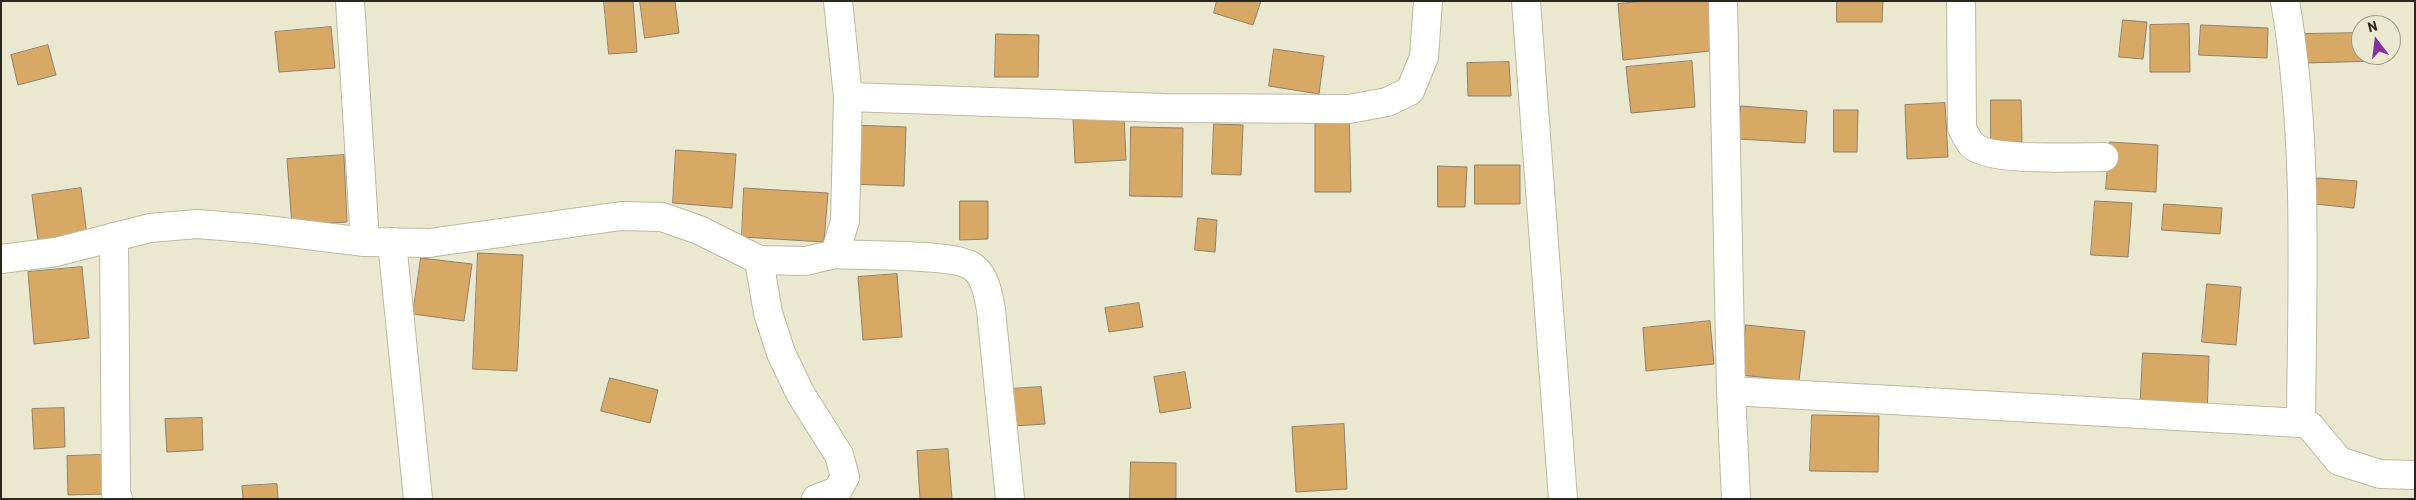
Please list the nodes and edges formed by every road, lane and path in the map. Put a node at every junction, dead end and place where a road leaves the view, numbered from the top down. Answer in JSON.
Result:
{"nodes":[{"id":1,"x":350,"y":1,"type":"edge"},
{"id":2,"x":838,"y":1,"type":"edge"},
{"id":3,"x":1428,"y":1,"type":"edge"},
{"id":4,"x":1526,"y":1,"type":"edge"},
{"id":5,"x":1723,"y":1,"type":"edge"},
{"id":6,"x":1961,"y":1,"type":"edge"},
{"id":7,"x":2285,"y":1,"type":"edge"},
{"id":8,"x":848,"y":97,"type":"junction"},
{"id":9,"x":2104,"y":157,"type":"dead end"},
{"id":10,"x":114,"y":237,"type":"junction"},
{"id":11,"x":365,"y":242,"type":"junction"},
{"id":12,"x":392,"y":242,"type":"junction"},
{"id":13,"x":835,"y":254,"type":"junction"},
{"id":14,"x":1,"y":259,"type":"edge"},
{"id":15,"x":759,"y":260,"type":"junction"},
{"id":16,"x":1731,"y":391,"type":"junction"},
{"id":17,"x":2301,"y":423,"type":"junction"},
{"id":18,"x":2415,"y":475,"type":"edge"},
{"id":19,"x":118,"y":499,"type":"edge"},
{"id":20,"x":418,"y":499,"type":"edge"},
{"id":21,"x":816,"y":499,"type":"edge"},
{"id":22,"x":1010,"y":499,"type":"edge"},
{"id":23,"x":1563,"y":499,"type":"edge"},
{"id":24,"x":1736,"y":499,"type":"edge"}],
"edges":[{"from":1,"to":11,"type":"street"},
{"from":2,"to":8,"type":"street"},
{"from":3,"to":8,"type":"street"},
{"from":4,"to":23,"type":"street"},
{"from":5,"to":16,"type":"street"},
{"from":6,"to":9,"type":"street"},
{"from":7,"to":17,"type":"street"},
{"from":8,"to":13,"type":"street"},
{"from":10,"to":11,"type":"street"},
{"from":10,"to":14,"type":"street"},
{"from":10,"to":19,"type":"street"},
{"from":11,"to":12,"type":"street"},
{"from":12,"to":15,"type":"street"},
{"from":12,"to":20,"type":"street"},
{"from":13,"to":15,"type":"street"},
{"from":13,"to":22,"type":"street"},
{"from":15,"to":21,"type":"street"},
{"from":16,"to":17,"type":"street"},
{"from":16,"to":24,"type":"street"},
{"from":17,"to":18,"type":"street"}]}
